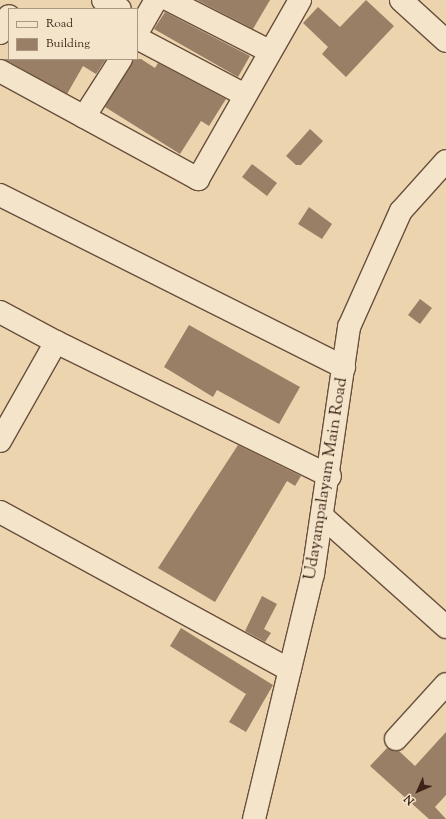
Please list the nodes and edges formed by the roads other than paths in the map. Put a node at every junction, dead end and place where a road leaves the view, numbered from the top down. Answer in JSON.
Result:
{"nodes":[{"id":1,"x":103,"y":0,"type":"edge"},
{"id":2,"x":156,"y":0,"type":"edge"},
{"id":3,"x":169,"y":0,"type":"edge"},
{"id":4,"x":300,"y":0,"type":"edge"},
{"id":5,"x":401,"y":0,"type":"edge"},
{"id":6,"x":118,"y":8,"type":"edge"},
{"id":7,"x":8,"y":18,"type":"edge"},
{"id":8,"x":139,"y":28,"type":"edge"},
{"id":9,"x":0,"y":33,"type":"edge"},
{"id":10,"x":446,"y":41,"type":"edge"},
{"id":11,"x":269,"y":50,"type":"junction"},
{"id":12,"x":120,"y":60,"type":"edge"},
{"id":13,"x":0,"y":71,"type":"edge"},
{"id":14,"x":245,"y":95,"type":"junction"},
{"id":15,"x":84,"y":117,"type":"junction"},
{"id":16,"x":446,"y":161,"type":"edge"},
{"id":17,"x":0,"y":195,"type":"edge"},
{"id":18,"x":0,"y":312,"type":"edge"},
{"id":19,"x":56,"y":342,"type":"junction"},
{"id":20,"x":344,"y":367,"type":"junction"},
{"id":21,"x":0,"y":441,"type":"edge"},
{"id":22,"x":330,"y":476,"type":"junction"},
{"id":23,"x":0,"y":512,"type":"edge"},
{"id":24,"x":323,"y":517,"type":"junction"},
{"id":25,"x":446,"y":627,"type":"edge"},
{"id":26,"x":290,"y":670,"type":"junction"},
{"id":27,"x":446,"y":684,"type":"edge"},
{"id":28,"x":396,"y":739,"type":"dead end"},
{"id":29,"x":254,"y":819,"type":"edge"}],
"edges":[{"from":1,"to":6,"type":"street"},
{"from":2,"to":8,"type":"street"},
{"from":3,"to":11,"type":"street"},
{"from":4,"to":11,"type":"street"},
{"from":5,"to":10,"type":"street"},
{"from":7,"to":9,"type":"street"},
{"from":8,"to":14,"type":"street"},
{"from":11,"to":14,"type":"street"},
{"from":12,"to":15,"type":"street"},
{"from":13,"to":15,"type":"street"},
{"from":14,"to":15,"type":"street"},
{"from":16,"to":20,"type":"street","name":"Udayampalayam Main Road"},
{"from":17,"to":20,"type":"street"},
{"from":18,"to":19,"type":"street"},
{"from":19,"to":21,"type":"street"},
{"from":19,"to":22,"type":"street"},
{"from":20,"to":22,"type":"street","name":"Udayampalayam Main Road"},
{"from":22,"to":24,"type":"street","name":"Udayampalayam Main Road"},
{"from":23,"to":26,"type":"street"},
{"from":24,"to":25,"type":"street"},
{"from":24,"to":26,"type":"street","name":"Udayampalayam Main Road"},
{"from":26,"to":29,"type":"street","name":"Udayampalayam Main Road"},
{"from":27,"to":28,"type":"street"}]}
